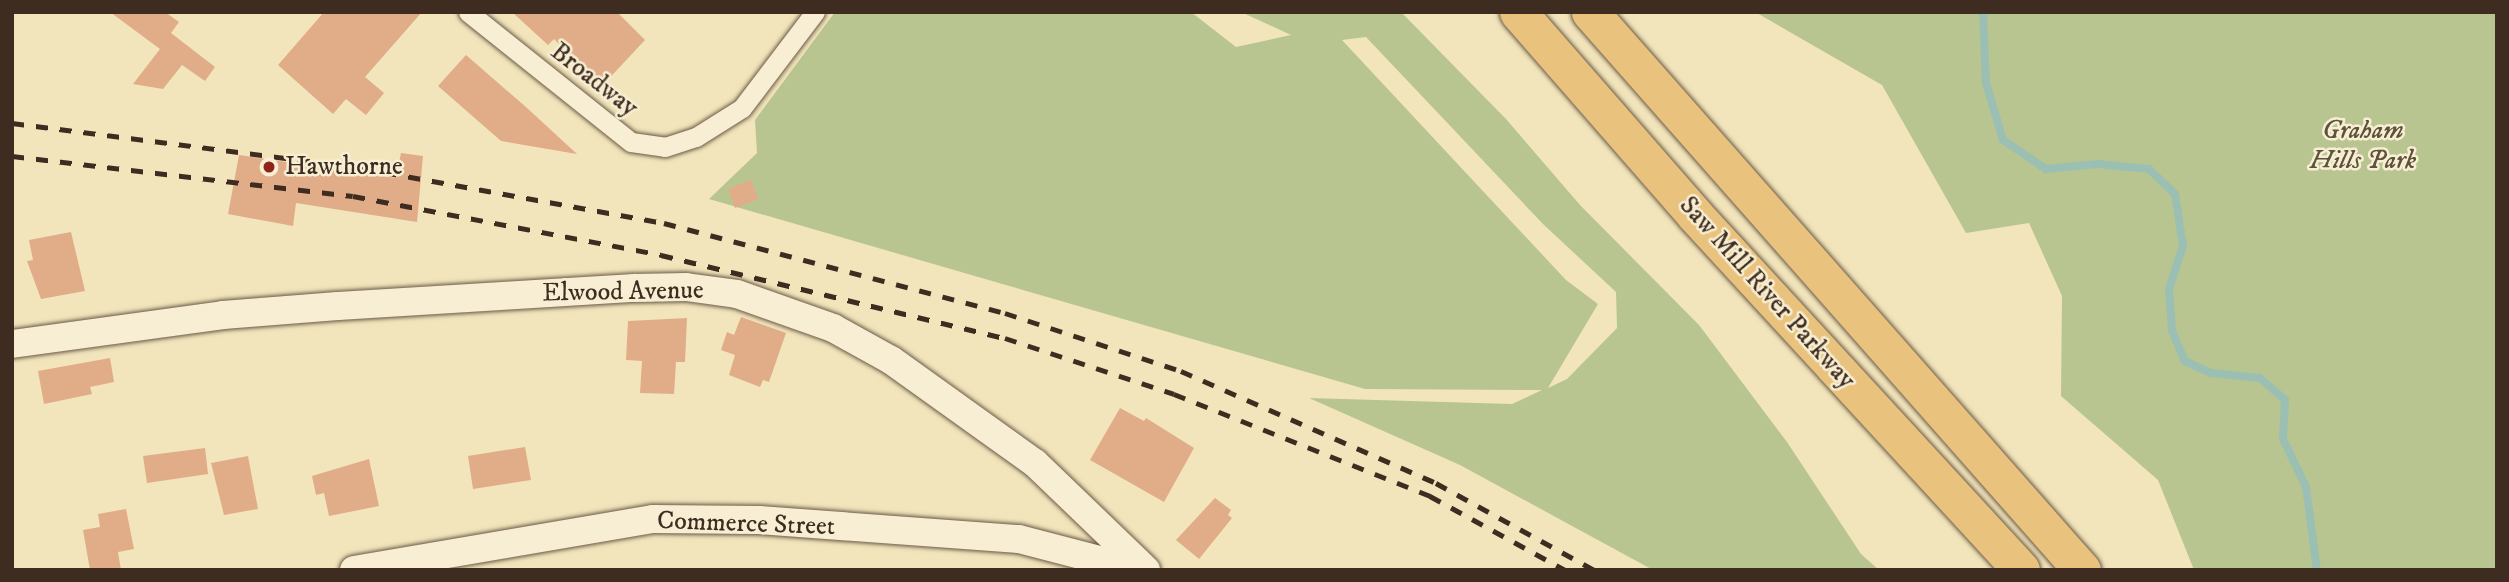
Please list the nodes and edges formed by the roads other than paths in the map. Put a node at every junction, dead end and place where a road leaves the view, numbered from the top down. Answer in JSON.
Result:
{"nodes":[{"id":1,"x":468,"y":12,"type":"edge"},
{"id":2,"x":815,"y":12,"type":"edge"},
{"id":3,"x":1518,"y":12,"type":"edge"},
{"id":4,"x":1590,"y":12,"type":"edge"},
{"id":5,"x":1601,"y":12,"type":"edge"},
{"id":6,"x":1626,"y":54,"type":"junction"},
{"id":7,"x":12,"y":344,"type":"edge"},
{"id":8,"x":354,"y":570,"type":"edge"},
{"id":9,"x":1138,"y":570,"type":"edge"},
{"id":10,"x":1146,"y":570,"type":"edge"},
{"id":11,"x":2021,"y":570,"type":"edge"},
{"id":12,"x":2082,"y":570,"type":"edge"}],
"edges":[{"from":1,"to":2,"type":"street","name":"Broadway"},
{"from":3,"to":11,"type":"highway","name":"Saw Mill River Parkway"},
{"from":4,"to":6,"type":"highway","name":"Saw Mill River Parkway"},
{"from":5,"to":6,"type":"highway"},
{"from":6,"to":12,"type":"highway","name":"Saw Mill River Parkway"},
{"from":7,"to":10,"type":"main road","name":"Elwood Avenue"},
{"from":8,"to":9,"type":"main road","name":"Commerce Street"}]}
